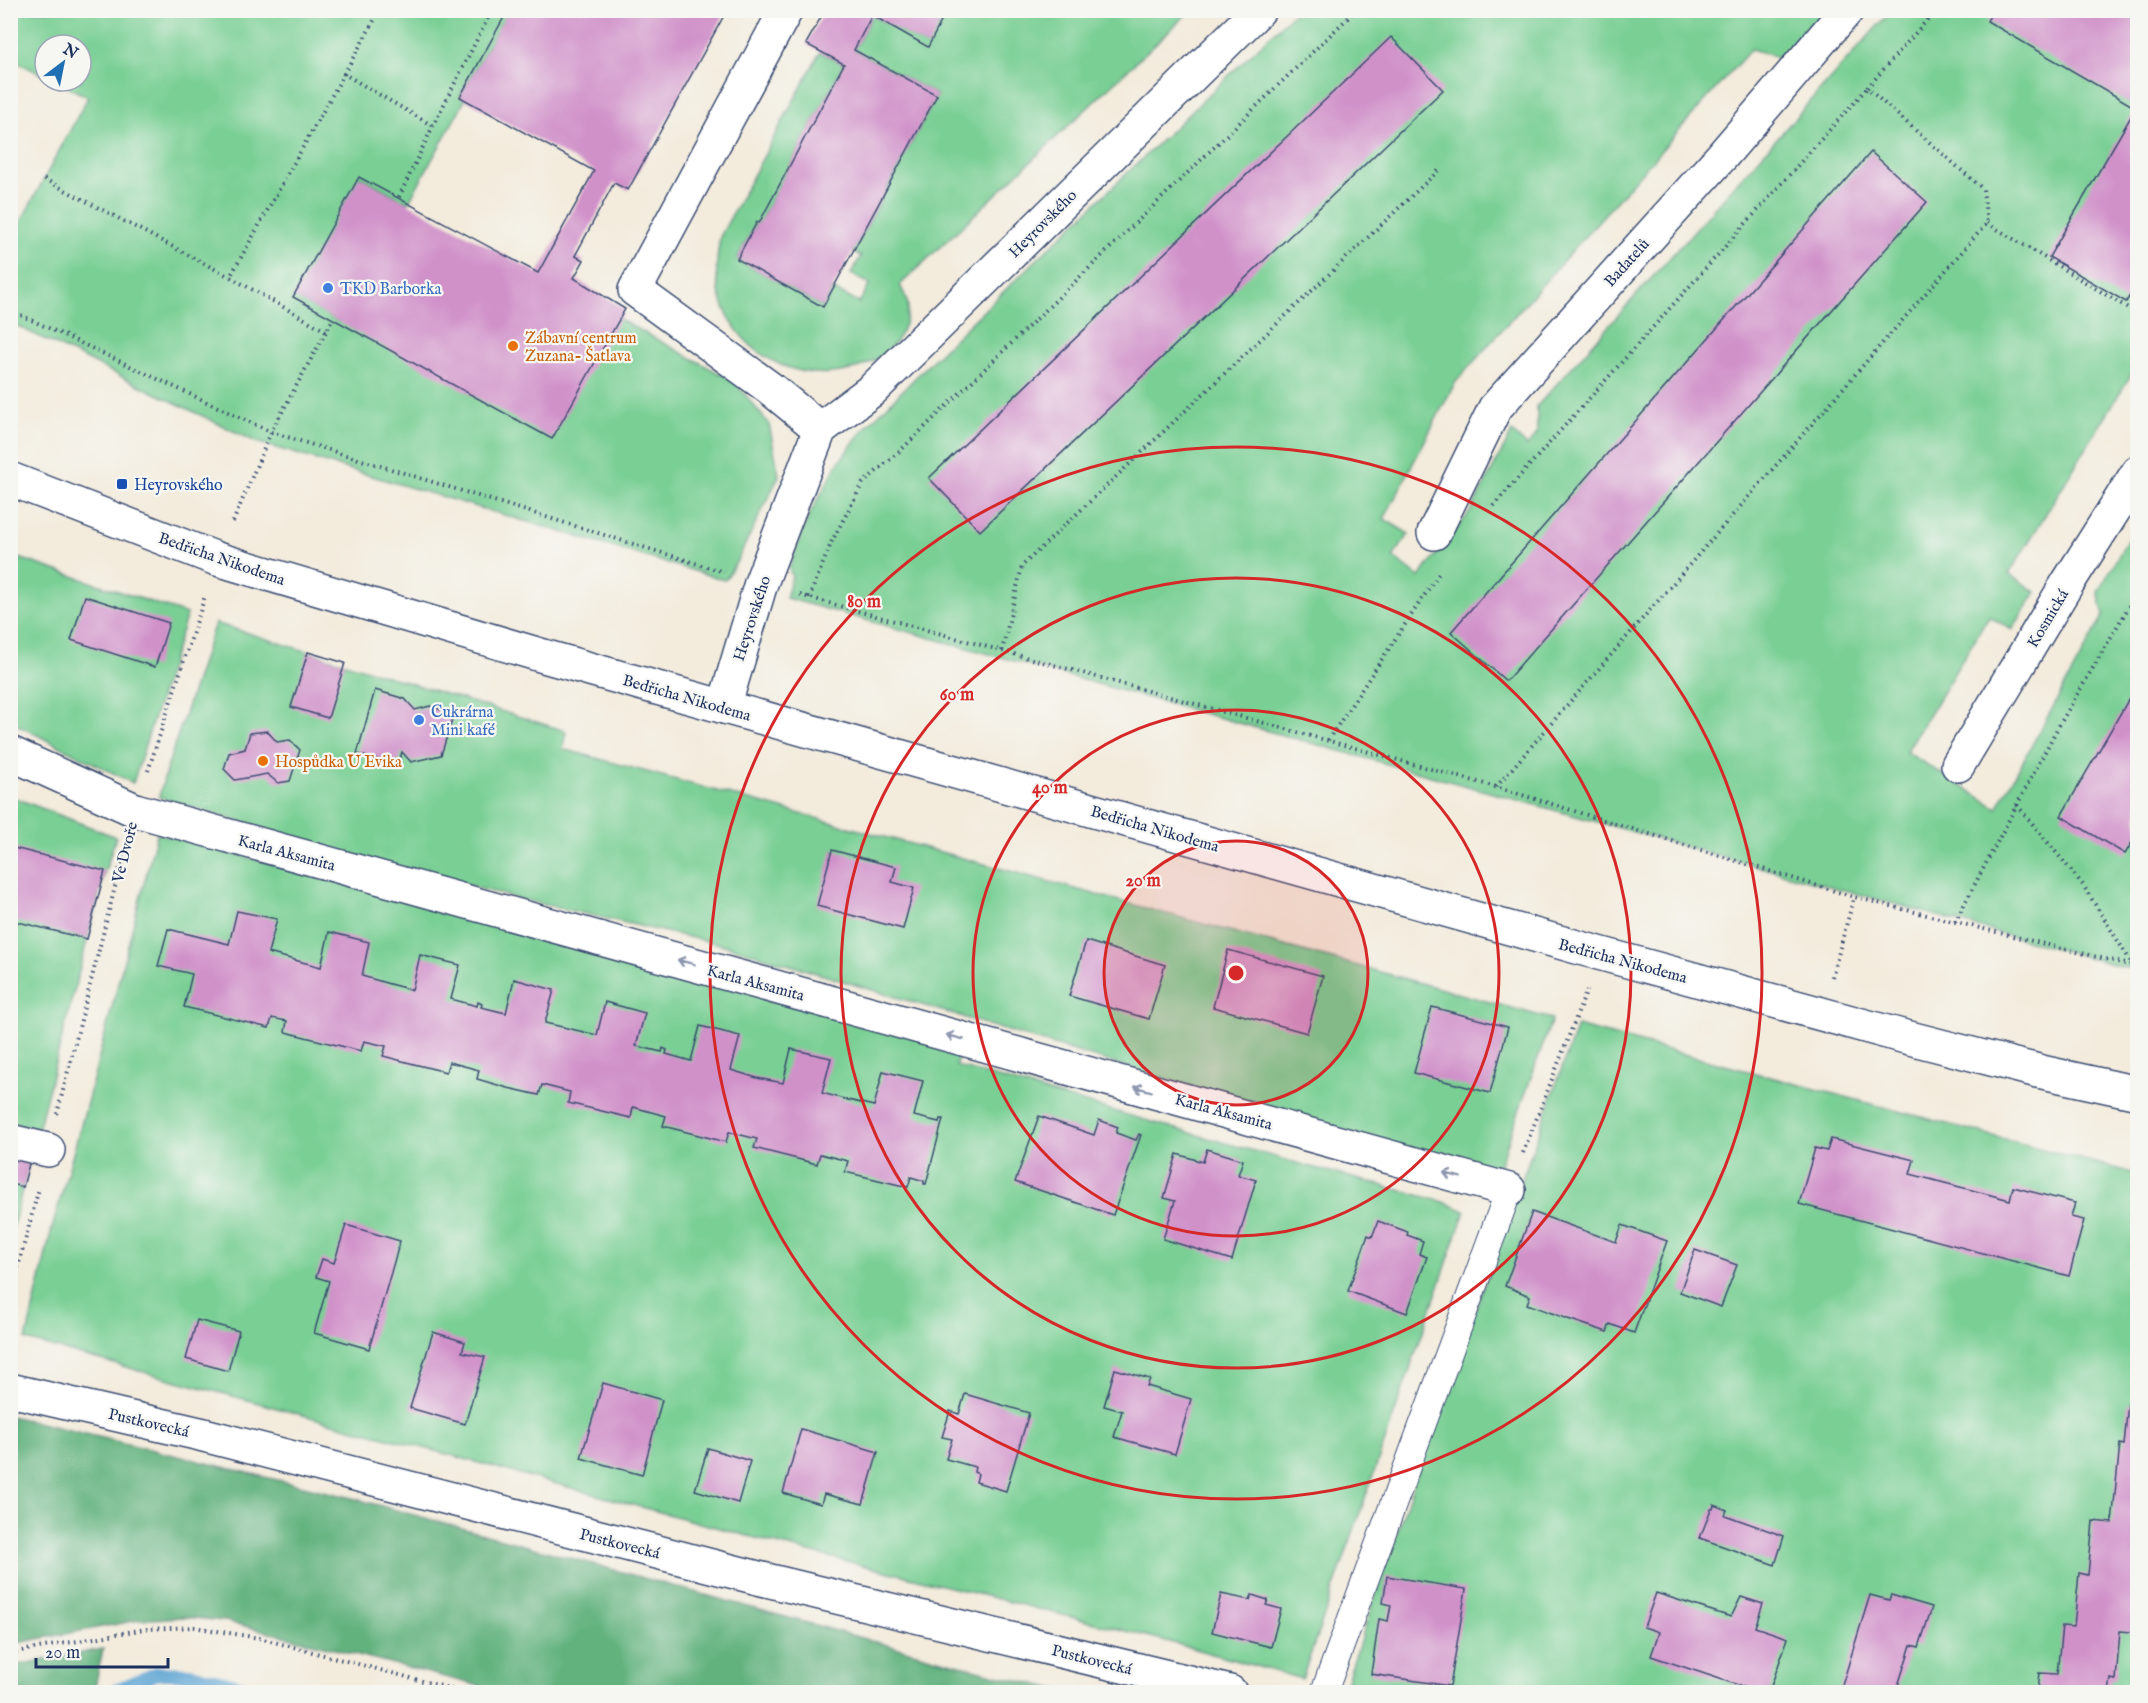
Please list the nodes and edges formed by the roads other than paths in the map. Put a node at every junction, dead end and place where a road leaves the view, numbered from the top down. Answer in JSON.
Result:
{"nodes":[{"id":1,"x":786,"y":10,"type":"edge"},
{"id":2,"x":1259,"y":10,"type":"edge"},
{"id":3,"x":1847,"y":10,"type":"edge"},
{"id":4,"x":820,"y":429,"type":"junction"},
{"id":5,"x":2138,"y":472,"type":"edge"},
{"id":6,"x":10,"y":479,"type":"edge"},
{"id":7,"x":1434,"y":533,"type":"dead end"},
{"id":8,"x":724,"y":707,"type":"junction"},
{"id":9,"x":10,"y":753,"type":"edge"},
{"id":10,"x":1958,"y":765,"type":"dead end"},
{"id":11,"x":2138,"y":1093,"type":"edge"},
{"id":12,"x":10,"y":1141,"type":"edge"},
{"id":13,"x":48,"y":1150,"type":"road end"},
{"id":14,"x":1509,"y":1190,"type":"joint"},
{"id":15,"x":10,"y":1390,"type":"edge"},
{"id":16,"x":1230,"y":1692,"type":"edge"},
{"id":17,"x":1324,"y":1692,"type":"edge"}],
"edges":[{"from":1,"to":4,"type":"street"},
{"from":2,"to":4,"type":"street","name":"Heyrovského"},
{"from":3,"to":7,"type":"street","name":"Badatelů"},
{"from":4,"to":8,"type":"street","name":"Heyrovského"},
{"from":5,"to":10,"type":"street","name":"Kosmická"},
{"from":6,"to":8,"type":"street","name":"Bedřicha Nikodema"},
{"from":8,"to":11,"type":"street","name":"Bedřicha Nikodema"},
{"from":14,"to":9,"type":"street","name":"Karla Aksamita","one_way":true},
{"from":12,"to":13,"type":"street"},
{"from":14,"to":17,"type":"lane"},
{"from":15,"to":16,"type":"street","name":"Pustkovecká"}]}
